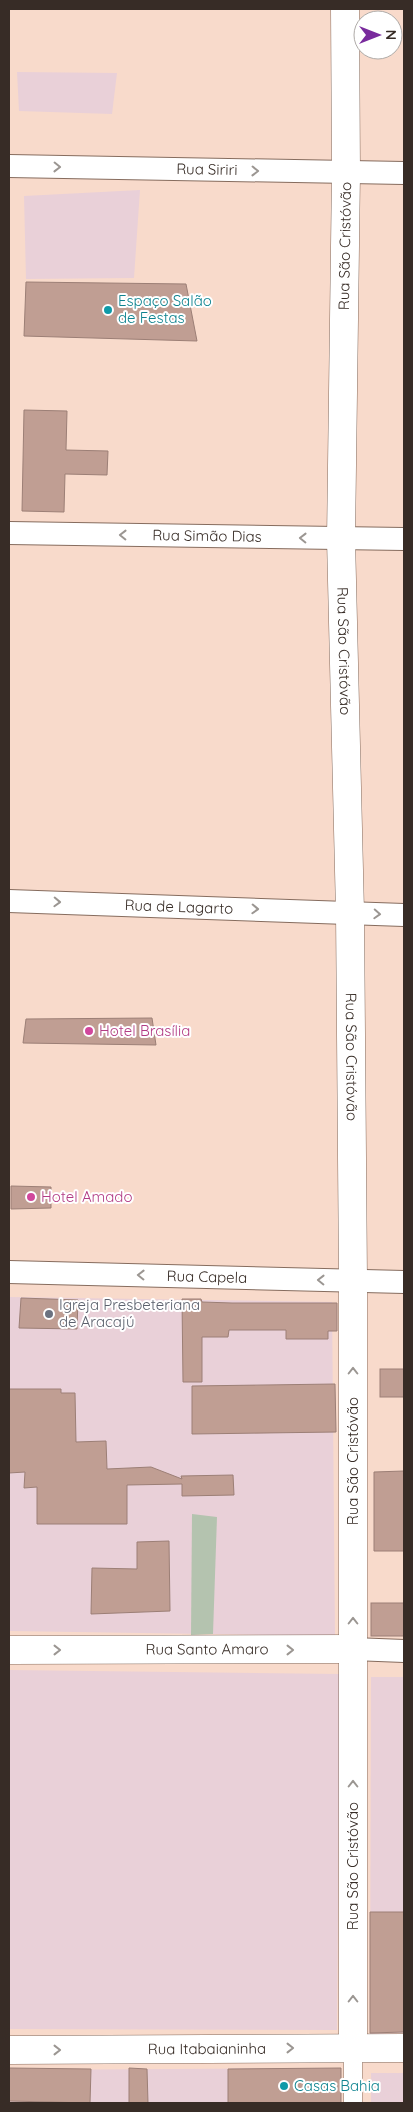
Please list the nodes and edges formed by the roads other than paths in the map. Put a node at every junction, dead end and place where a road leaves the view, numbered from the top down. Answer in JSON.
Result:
{"nodes":[{"id":1,"x":345,"y":9,"type":"edge"},
{"id":2,"x":9,"y":166,"type":"edge"},
{"id":3,"x":346,"y":173,"type":"junction"},
{"id":4,"x":404,"y":173,"type":"edge"},
{"id":5,"x":9,"y":533,"type":"edge"},
{"id":6,"x":341,"y":539,"type":"junction"},
{"id":7,"x":404,"y":540,"type":"edge"},
{"id":8,"x":9,"y":901,"type":"edge"},
{"id":9,"x":350,"y":912,"type":"junction"},
{"id":10,"x":404,"y":915,"type":"edge"},
{"id":11,"x":9,"y":1272,"type":"edge"},
{"id":12,"x":353,"y":1280,"type":"junction"},
{"id":13,"x":404,"y":1282,"type":"edge"},
{"id":14,"x":352,"y":1649,"type":"junction"},
{"id":15,"x":9,"y":1650,"type":"edge"},
{"id":16,"x":404,"y":1651,"type":"edge"},
{"id":17,"x":352,"y":2048,"type":"junction"},
{"id":18,"x":404,"y":2048,"type":"edge"},
{"id":19,"x":9,"y":2050,"type":"edge"},
{"id":20,"x":353,"y":2103,"type":"edge"}],
"edges":[{"from":1,"to":3,"type":"street","name":"Rua São Cristóvão"},
{"from":2,"to":3,"type":"street","name":"Rua Siriri","one_way":true},
{"from":3,"to":4,"type":"street","name":"Rua Siriri"},
{"from":3,"to":6,"type":"street","name":"Rua São Cristóvão"},
{"from":6,"to":5,"type":"street","name":"Rua Simão Dias","one_way":true},
{"from":6,"to":7,"type":"street","name":"Rua Simão Dias"},
{"from":6,"to":9,"type":"street","name":"Rua São Cristóvão"},
{"from":8,"to":9,"type":"street","name":"Rua de Lagarto","one_way":true},
{"from":9,"to":10,"type":"street","name":"Rua de Lagarto","one_way":true},
{"from":9,"to":12,"type":"street","name":"Rua São Cristóvão"},
{"from":12,"to":11,"type":"street","name":"Rua Capela","one_way":true},
{"from":12,"to":13,"type":"street","name":"Rua Capela"},
{"from":14,"to":12,"type":"street","name":"Rua São Cristóvão","one_way":true},
{"from":15,"to":14,"type":"street","name":"Rua Santo Amaro","one_way":true},
{"from":14,"to":16,"type":"street","name":"Rua Santo Amaro"},
{"from":17,"to":14,"type":"street","name":"Rua São Cristóvão","one_way":true},
{"from":17,"to":18,"type":"street","name":"Rua Itabaianinha"},
{"from":19,"to":17,"type":"street","name":"Rua Itabaianinha","one_way":true},
{"from":17,"to":20,"type":"street","name":"Rua São Cristóvão"}]}
